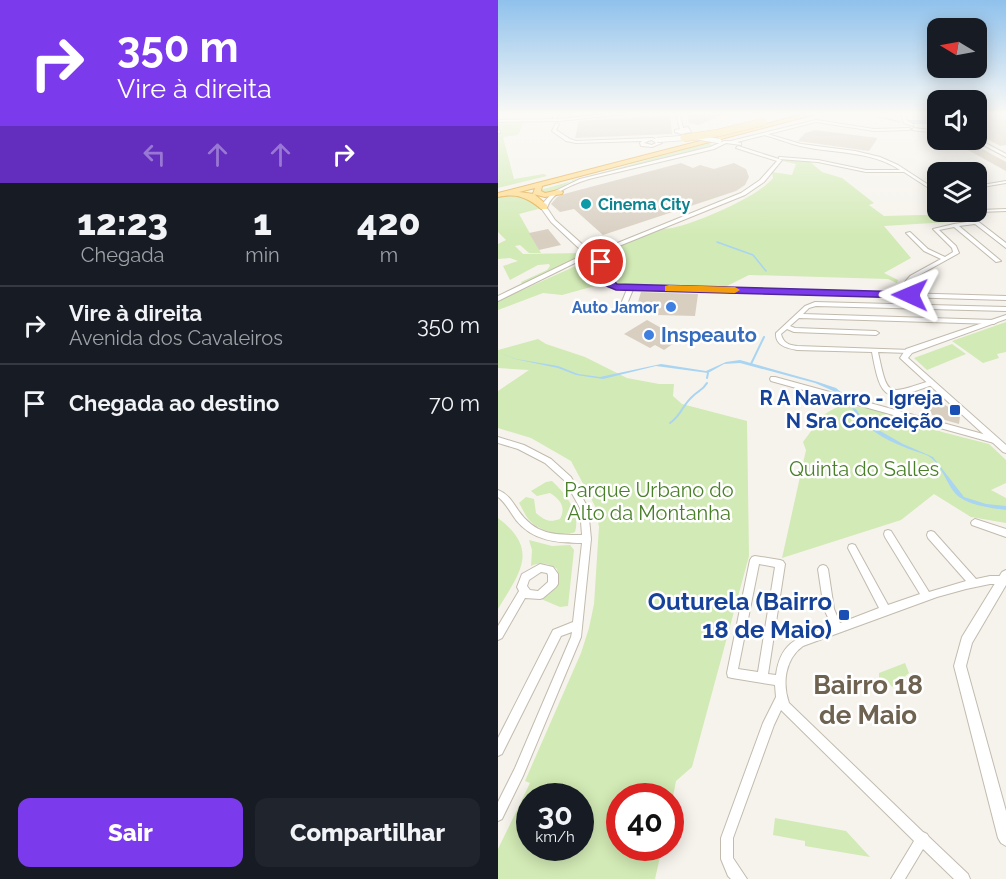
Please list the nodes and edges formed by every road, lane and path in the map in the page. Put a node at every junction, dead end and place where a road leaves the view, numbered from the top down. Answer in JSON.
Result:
{"nodes":[{"id":1,"x":620,"y":155,"type":"edge"},
{"id":2,"x":639,"y":155,"type":"edge"},
{"id":3,"x":653,"y":155,"type":"edge"},
{"id":4,"x":681,"y":155,"type":"edge"},
{"id":5,"x":766,"y":155,"type":"edge"},
{"id":6,"x":864,"y":155,"type":"edge"},
{"id":7,"x":780,"y":158,"type":"junction"},
{"id":8,"x":581,"y":170,"type":"junction"},
{"id":9,"x":904,"y":171,"type":"junction"},
{"id":10,"x":547,"y":182,"type":"junction"},
{"id":11,"x":1006,"y":182,"type":"edge"},
{"id":12,"x":987,"y":185,"type":"edge"},
{"id":13,"x":927,"y":186,"type":"edge"},
{"id":14,"x":559,"y":192,"type":"junction"},
{"id":15,"x":498,"y":194,"type":"edge"},
{"id":16,"x":544,"y":207,"type":"junction"},
{"id":17,"x":1005,"y":210,"type":"edge"},
{"id":18,"x":987,"y":211,"type":"edge"},
{"id":19,"x":977,"y":222,"type":"joint"},
{"id":20,"x":954,"y":225,"type":"junction"},
{"id":21,"x":908,"y":233,"type":"dead end"},
{"id":22,"x":1006,"y":246,"type":"edge"},
{"id":23,"x":605,"y":254,"type":"junction"},
{"id":24,"x":587,"y":259,"type":"junction"},
{"id":25,"x":946,"y":259,"type":"junction"},
{"id":26,"x":998,"y":261,"type":"dead end"},
{"id":27,"x":601,"y":262,"type":"junction"},
{"id":28,"x":598,"y":270,"type":"junction"},
{"id":29,"x":630,"y":287,"type":"junction"},
{"id":30,"x":910,"y":295,"type":"junction"},
{"id":31,"x":1006,"y":298,"type":"edge"},
{"id":32,"x":498,"y":299,"type":"edge"},
{"id":33,"x":624,"y":304,"type":"dead end"},
{"id":34,"x":1006,"y":309,"type":"edge"},
{"id":35,"x":798,"y":316,"type":"junction"},
{"id":36,"x":1006,"y":317,"type":"edge"},
{"id":37,"x":950,"y":321,"type":"junction"},
{"id":38,"x":994,"y":322,"type":"junction"},
{"id":39,"x":786,"y":327,"type":"junction"},
{"id":40,"x":876,"y":333,"type":"dead end"},
{"id":41,"x":963,"y":333,"type":"junction"},
{"id":42,"x":875,"y":351,"type":"junction"},
{"id":43,"x":909,"y":351,"type":"junction"},
{"id":44,"x":773,"y":379,"type":"dead end"},
{"id":45,"x":930,"y":383,"type":"junction"},
{"id":46,"x":498,"y":440,"type":"edge"},
{"id":47,"x":994,"y":440,"type":"junction"},
{"id":48,"x":1006,"y":450,"type":"edge"},
{"id":49,"x":498,"y":494,"type":"edge"},
{"id":50,"x":975,"y":523,"type":"dead end"},
{"id":51,"x":1006,"y":533,"type":"edge"},
{"id":52,"x":888,"y":534,"type":"dead end"},
{"id":53,"x":931,"y":535,"type":"dead end"},
{"id":54,"x":587,"y":539,"type":"junction"},
{"id":55,"x":852,"y":548,"type":"dead end"},
{"id":56,"x":823,"y":569,"type":"dead end"},
{"id":57,"x":1005,"y":578,"type":"edge"},
{"id":58,"x":974,"y":583,"type":"junction"},
{"id":59,"x":524,"y":591,"type":"dead end"},
{"id":60,"x":927,"y":597,"type":"junction"},
{"id":61,"x":886,"y":612,"type":"junction"},
{"id":62,"x":577,"y":625,"type":"junction"},
{"id":63,"x":838,"y":629,"type":"junction"},
{"id":64,"x":498,"y":635,"type":"edge"},
{"id":65,"x":762,"y":678,"type":"junction"},
{"id":66,"x":781,"y":681,"type":"junction"},
{"id":67,"x":781,"y":699,"type":"junction"},
{"id":68,"x":498,"y":750,"type":"edge"},
{"id":69,"x":498,"y":815,"type":"edge"},
{"id":70,"x":923,"y":838,"type":"junction"},
{"id":71,"x":1006,"y":838,"type":"edge"},
{"id":72,"x":740,"y":879,"type":"edge"},
{"id":73,"x":898,"y":879,"type":"edge"},
{"id":74,"x":963,"y":879,"type":"edge"}],
"edges":[{"from":1,"to":8,"type":"highway"},
{"from":2,"to":8,"type":"highway"},
{"from":3,"to":10,"type":"highway"},
{"from":4,"to":14,"type":"street"},
{"from":5,"to":7,"type":"street"},
{"from":6,"to":9,"type":"street"},
{"from":7,"to":9,"type":"street"},
{"from":7,"to":23,"type":"street"},
{"from":8,"to":15,"type":"highway"},
{"from":9,"to":13,"type":"street"},
{"from":10,"to":14,"type":"highway"},
{"from":10,"to":15,"type":"highway"},
{"from":11,"to":12,"type":"street"},
{"from":14,"to":16,"type":"street"},
{"from":15,"to":16,"type":"highway"},
{"from":16,"to":24,"type":"street"},
{"from":17,"to":18,"type":"street"},
{"from":19,"to":20,"type":"street"},
{"from":19,"to":22,"type":"street"},
{"from":20,"to":25,"type":"street"},
{"from":20,"to":26,"type":"street"},
{"from":21,"to":25,"type":"street"},
{"from":23,"to":24,"type":"street"},
{"from":23,"to":27,"type":"street"},
{"from":24,"to":27,"type":"street"},
{"from":24,"to":28,"type":"street"},
{"from":24,"to":32,"type":"street"},
{"from":25,"to":30,"type":"street"},
{"from":27,"to":28,"type":"street"},
{"from":28,"to":29,"type":"street"},
{"from":29,"to":30,"type":"street"},
{"from":29,"to":33,"type":"street"},
{"from":30,"to":31,"type":"street"},
{"from":34,"to":35,"type":"street"},
{"from":35,"to":37,"type":"street"},
{"from":35,"to":39,"type":"street"},
{"from":36,"to":38,"type":"street"},
{"from":37,"to":38,"type":"street"},
{"from":37,"to":41,"type":"street"},
{"from":38,"to":41,"type":"street"},
{"from":39,"to":40,"type":"street"},
{"from":39,"to":42,"type":"street"},
{"from":41,"to":43,"type":"street"},
{"from":42,"to":43,"type":"street"},
{"from":42,"to":45,"type":"street"},
{"from":43,"to":45,"type":"street"},
{"from":44,"to":47,"type":"street"},
{"from":45,"to":47,"type":"street"},
{"from":46,"to":54,"type":"street"},
{"from":47,"to":48,"type":"street"},
{"from":49,"to":54,"type":"street"},
{"from":50,"to":51,"type":"street"},
{"from":52,"to":60,"type":"street"},
{"from":53,"to":58,"type":"street"},
{"from":54,"to":62,"type":"street"},
{"from":55,"to":61,"type":"street"},
{"from":56,"to":63,"type":"street"},
{"from":57,"to":58,"type":"street"},
{"from":57,"to":71,"type":"street"},
{"from":58,"to":60,"type":"street"},
{"from":59,"to":64,"type":"street"},
{"from":60,"to":61,"type":"street"},
{"from":61,"to":63,"type":"street"},
{"from":62,"to":68,"type":"street"},
{"from":62,"to":69,"type":"street"},
{"from":63,"to":66,"type":"street"},
{"from":65,"to":65,"type":"street"},
{"from":65,"to":66,"type":"street"},
{"from":66,"to":67,"type":"street"},
{"from":67,"to":70,"type":"street"},
{"from":67,"to":72,"type":"street"},
{"from":70,"to":73,"type":"street"},
{"from":70,"to":74,"type":"street"}]}
